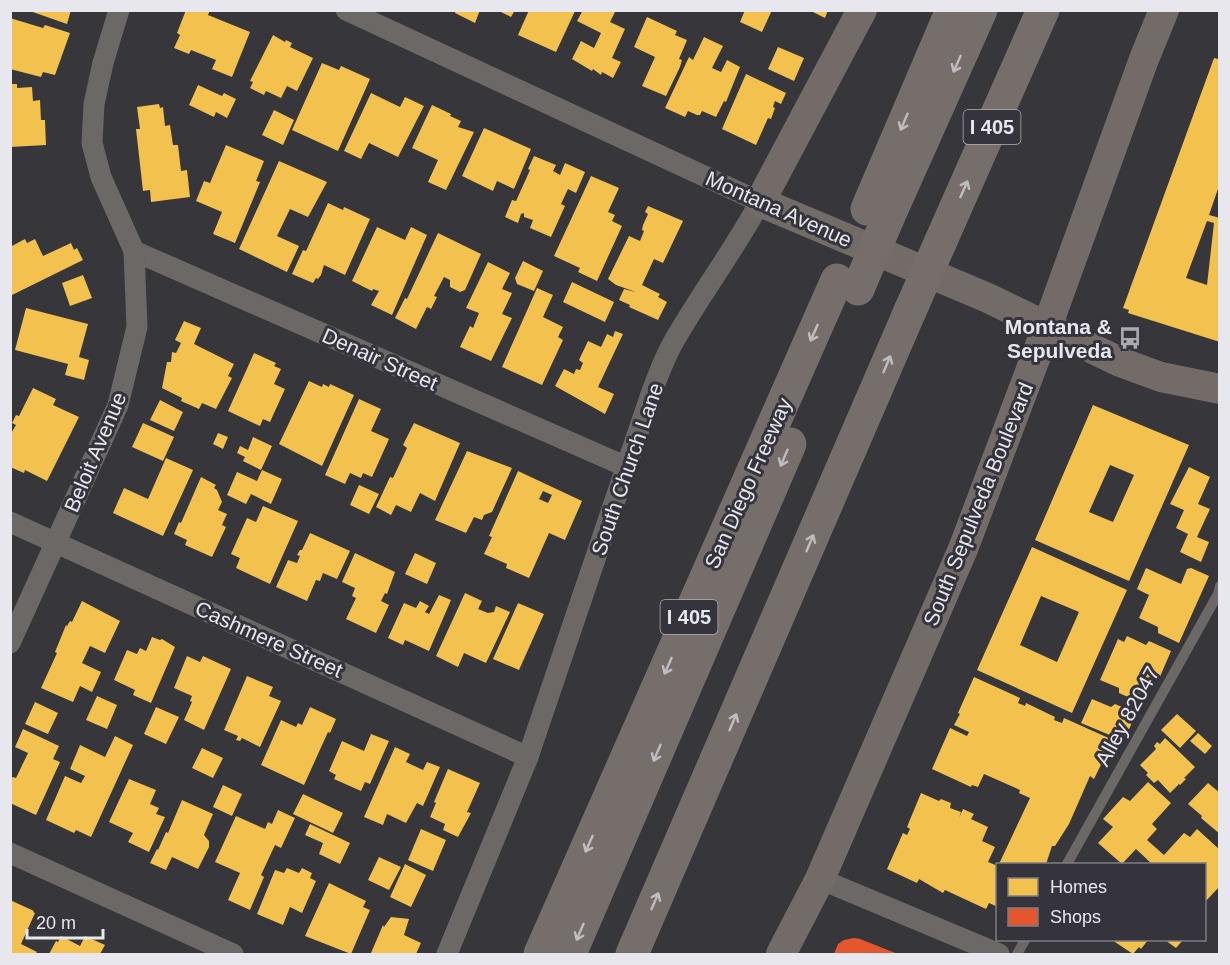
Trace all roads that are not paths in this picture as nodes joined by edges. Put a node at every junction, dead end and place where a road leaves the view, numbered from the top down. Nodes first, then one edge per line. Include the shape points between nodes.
1 (119, 10) edge
2 (346, 10) edge
3 (862, 10) edge
4 (952, 10) edge
5 (981, 10) edge
6 (1043, 10) edge
7 (1164, 10) edge
8 (760, 202) junction
9 (877, 213) junction
10 (134, 251) junction
11 (847, 284) junction
12 (1047, 327) junction
13 (1220, 389) edge
14 (627, 467) junction
15 (10, 522) edge
16 (56, 543) junction
17 (1220, 586) edge
18 (10, 643) edge
19 (528, 757) junction
20 (10, 853) edge
21 (1068, 863) edge
22 (820, 879) junction
23 (989, 953) edge
24 (233, 954) edge
25 (447, 954) edge
26 (540, 954) edge
27 (570, 954) edge
28 (632, 954) edge
29 (781, 954) edge

1 - 10 street, Beloit Avenue via 96,94 92,143 101,177
2 - 8 street, Montana Avenue
3 - 8 main road, South Church Lane
4 -> 9 highway, San Diego Freeway / I 405
5 -> 9 highway
28 -> 6 highway, I 405, bridge
7 - 12 main road, South Sepulveda Boulevard
8 - 12 main road, Montana Avenue
8 - 14 street, South Church Lane via 672,344
9 - 11 highway, San Diego Freeway / I 405
10 - 14 street, Denair Street
10 - 16 street, Beloit Avenue via 137,327 118,405
11 -> 26 highway, San Diego Freeway / I 405
11 -> 27 highway
12 - 13 main road, Montana Avenue via 1161,377
12 - 22 main road, South Sepulveda Boulevard via 963,549
14 - 19 street, South Church Lane
15 - 16 street, Cashmere Street
16 - 18 street, Beloit Avenue
16 - 19 street, Cashmere Street
17 - 21 lane, Alley 82047
19 - 25 street, South Church Lane
20 - 24 street
22 - 23 street
22 - 29 main road, South Sepulveda Boulevard

